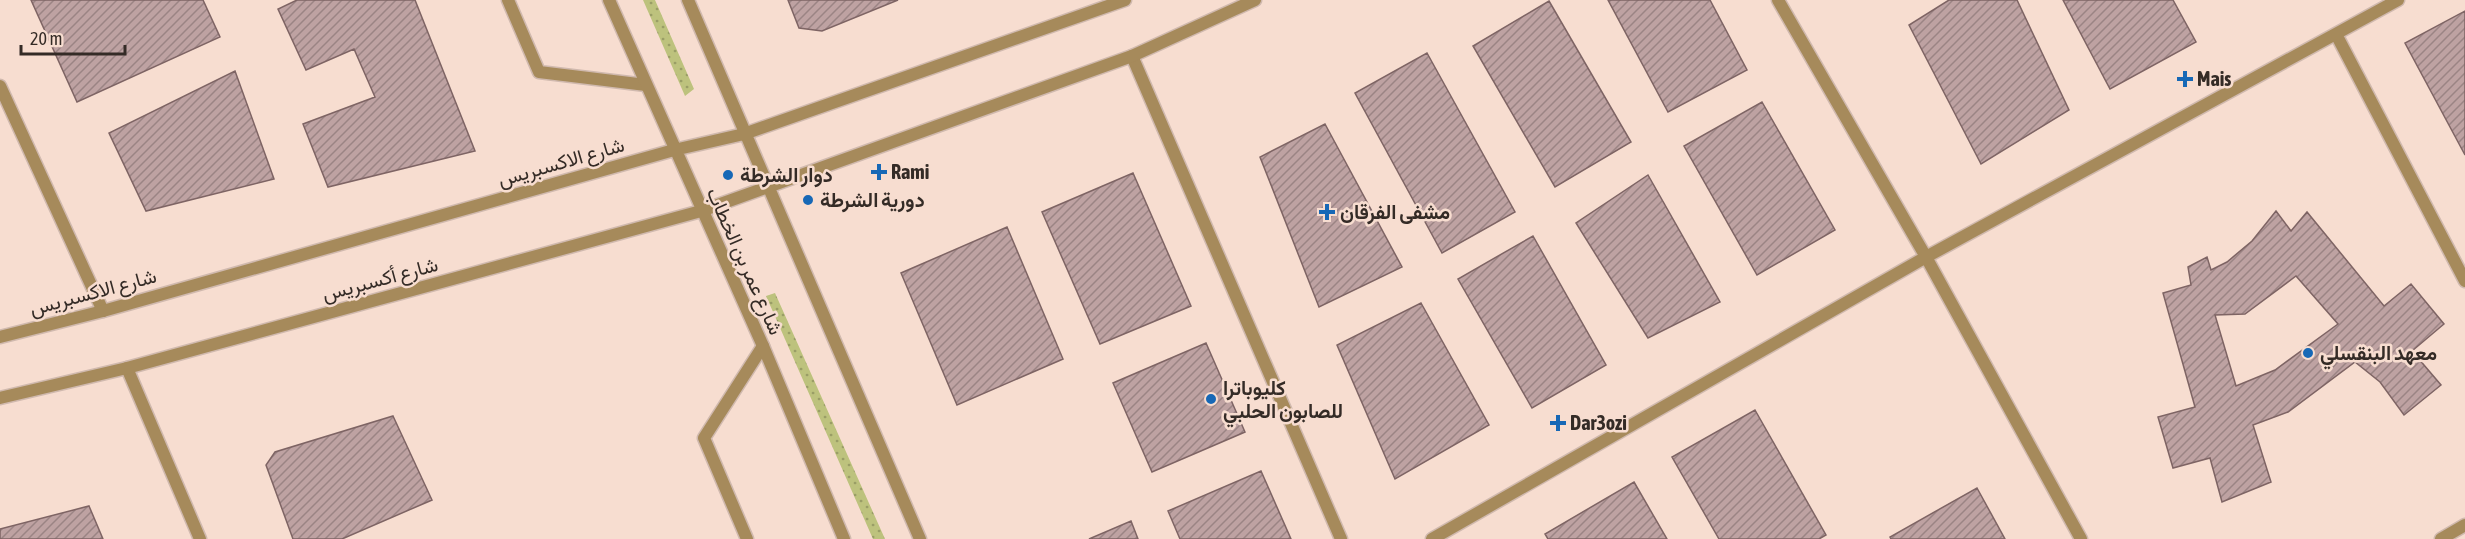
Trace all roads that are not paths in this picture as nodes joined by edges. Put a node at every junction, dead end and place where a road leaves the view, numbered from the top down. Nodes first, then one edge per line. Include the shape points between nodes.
1 (508, 0) edge
2 (609, 0) edge
3 (688, 0) edge
4 (1125, 0) edge
5 (1255, 0) edge
6 (1778, 0) edge
7 (2398, 0) edge
8 (1105, 4) edge
9 (2337, 36) junction
10 (1132, 56) junction
11 (646, 85) junction
12 (0, 86) edge
13 (744, 134) junction
14 (674, 150) junction
15 (768, 188) junction
16 (701, 211) junction
17 (1926, 257) junction
18 (2465, 281) edge
19 (102, 311) junction
20 (0, 337) edge
21 (763, 346) junction
22 (127, 368) junction
23 (0, 398) edge
24 (2465, 525) edge
25 (200, 539) edge
26 (747, 539) edge
27 (844, 539) edge
28 (920, 539) edge
29 (1341, 539) edge
30 (1432, 539) edge
31 (2081, 539) edge
32 (2441, 539) edge

1 - 11 street via 539,72
2 - 11 street, شارع عمر بن الخطاب
3 - 13 street
4 - 8 street, شارع الاكسبريس
5 - 10 street, شارع أكسبريس
6 - 17 street
7 - 9 street
8 - 13 street, شارع الاكسبريس
9 - 17 street
9 - 18 street
10 - 15 street, شارع أكسبريس
10 - 29 street
11 - 14 street, شارع عمر بن الخطاب
12 - 19 street
13 - 14 street, شارع الاكسبريس
13 - 15 street
14 - 16 street, شارع عمر بن الخطاب
14 - 19 street, شارع الاكسبريس
15 - 16 street, شارع أكسبريس
15 - 28 street
16 - 21 street, شارع عمر بن الخطاب
16 - 22 street, شارع أكسبريس
17 - 30 street
17 - 31 street
19 - 20 street, شارع الاكسبريس
21 - 26 street via 704,438
21 - 27 street, شارع عمر بن الخطاب
22 - 23 street, شارع أكسبريس
22 - 25 street
24 - 32 street

